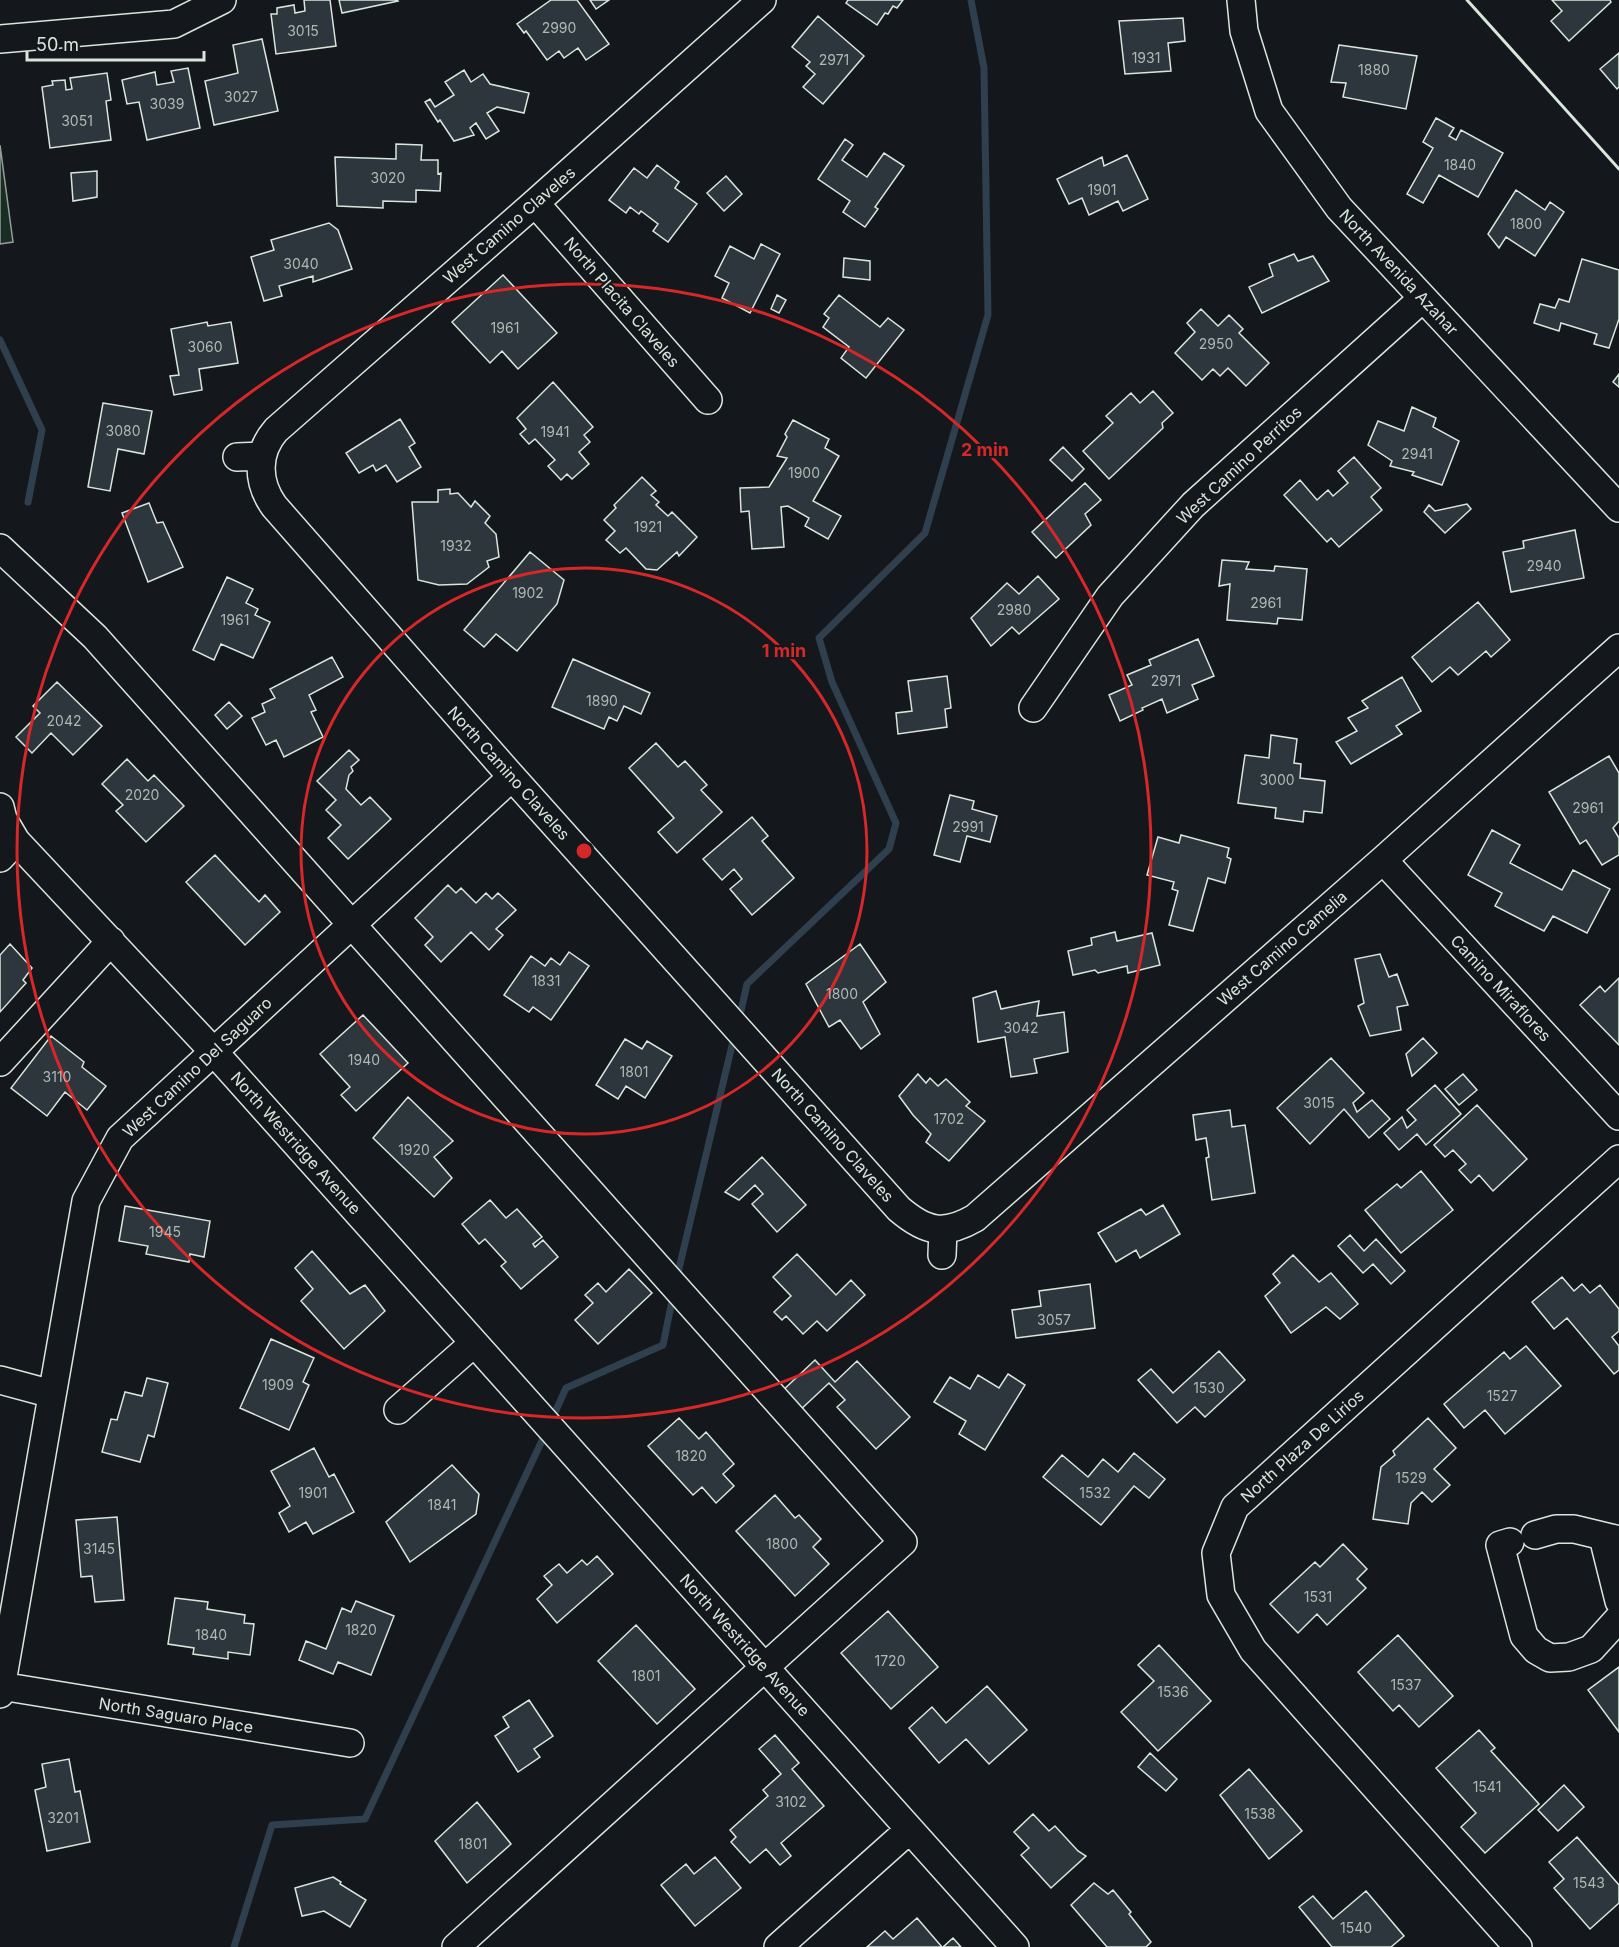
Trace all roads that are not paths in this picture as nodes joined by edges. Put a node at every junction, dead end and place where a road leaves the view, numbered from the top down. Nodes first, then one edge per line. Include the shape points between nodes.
1 (222, 0) edge
2 (762, 0) edge
3 (1241, 0) edge
4 (0, 39) edge
5 (535, 203) junction
6 (1423, 298) junction
7 (708, 400) dead end
8 (254, 456) joint
9 (1619, 508) edge
10 (0, 548) edge
11 (1619, 648) edge
12 (1033, 708) dead end
13 (512, 777) junction
14 (0, 807) edge
15 (8, 849) edge
16 (1383, 860) junction
17 (352, 925) junction
18 (111, 941) junction
19 (214, 1052) junction
20 (0, 1062) edge
21 (1619, 1116) edge
22 (1619, 1159) edge
23 (940, 1238) joint
24 (474, 1343) junction
25 (0, 1380) edge
26 (52, 1394) junction
27 (398, 1410) dead end
28 (1611, 1539) edge
29 (9, 1590) edge
30 (1619, 1601) edge
31 (1619, 1618) edge
32 (764, 1667) junction
33 (1, 1690) edge
34 (350, 1743) dead end
35 (909, 1830) junction
36 (456, 1947) edge
37 (778, 1947) edge
38 (1015, 1947) edge
39 (1518, 1947) edge

1 - 4 street via 174,24
2 - 5 street, West Camino Claveles
3 - 6 street, North Avenida Azahar via 1244,30 1269,111 1338,208
5 - 7 street, North Placita Claveles
5 - 8 street, West Camino Claveles via 276,430
6 - 9 street, North Avenida Azahar
6 - 12 street, West Camino Perritos via 1193,505 1110,596
8 - 13 street, North Camino Claveles via 274,506
10 - 17 street via 95,637
11 - 16 street, West Camino Camelia
13 - 17 street, West Camino Del Saguaro
13 - 23 street, North Camino Claveles via 899,1209
14 - 15 street, North Westridge Avenue
15 - 18 street, North Westridge Avenue
16 - 21 street, Camino Miraflores
16 - 23 street, West Camino Camelia via 975,1218
17 - 19 street, West Camino Del Saguaro
17 - 32 street via 903,1542
18 - 19 street, North Westridge Avenue
18 - 20 street
19 - 24 street, North Westridge Avenue
19 - 26 street, West Camino Del Saguaro via 120,1138 86,1202
22 - 39 street, North Plaza De Lirios via 1235,1507 1216,1553 1221,1594 1253,1650
24 - 27 street
24 - 32 street, North Westridge Avenue
25 - 26 street
26 - 29 street, West Camino Del Saguaro
28 - 30 street
28 - 31 street via 1574,1529 1557,1529 1500,1545 1524,1636 1536,1650 1550,1658 1569,1657 1591,1649
29 - 33 street, West Camino Del Saguaro
32 - 35 street, North Westridge Avenue
32 - 36 street
33 - 34 street, North Saguaro Place
35 - 37 street
35 - 38 street, North Westridge Avenue

